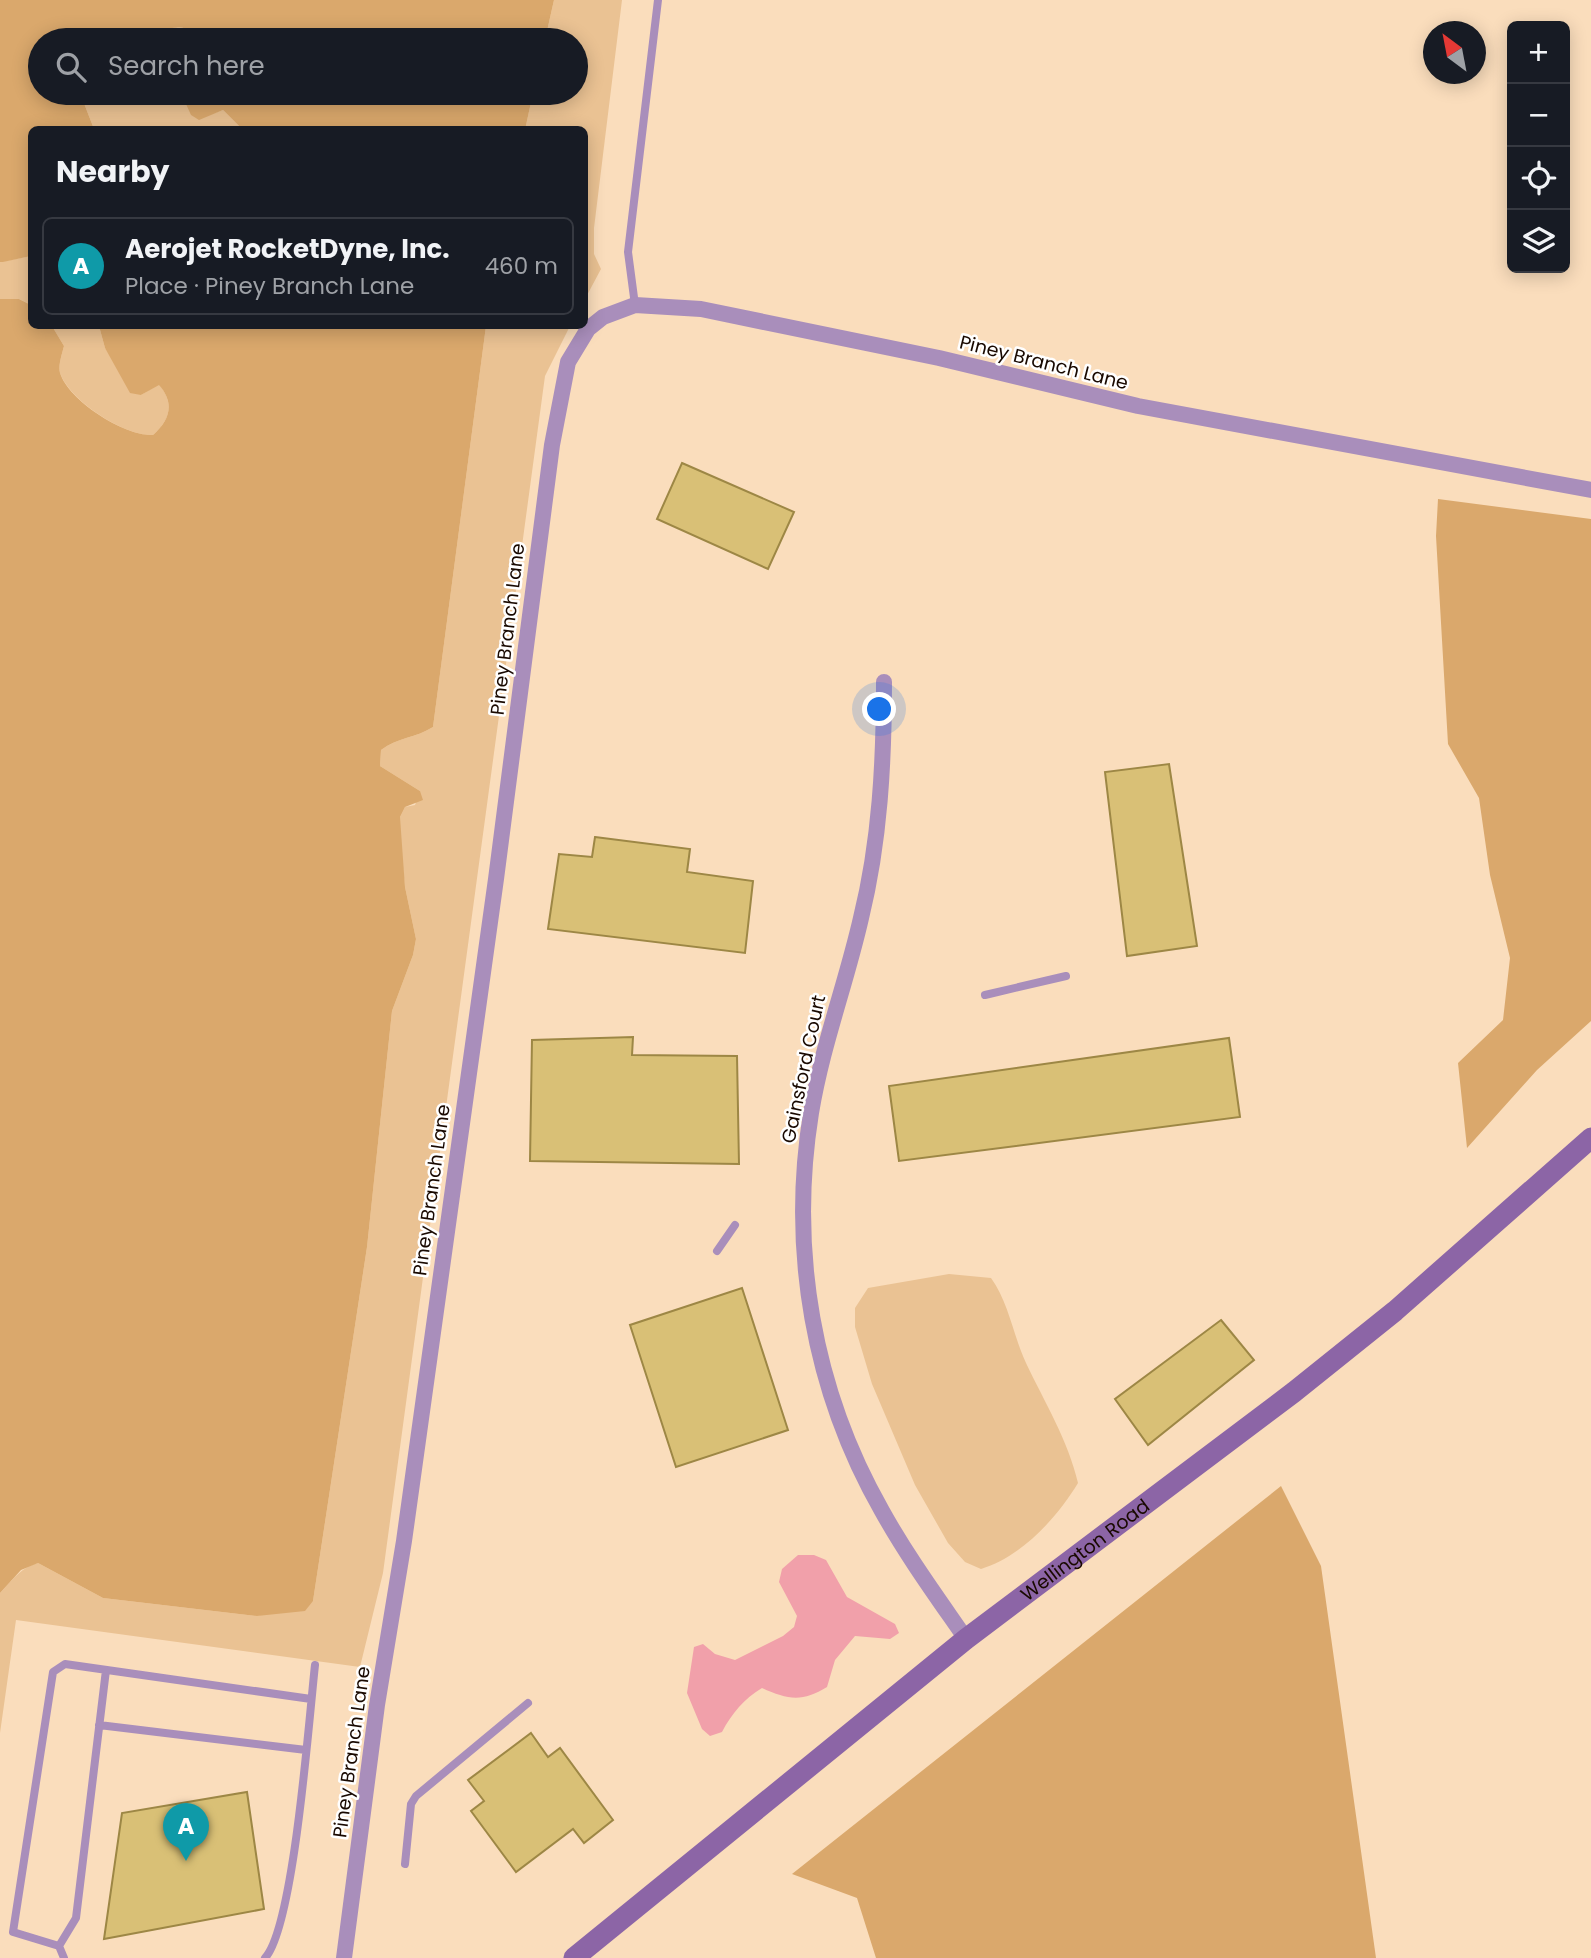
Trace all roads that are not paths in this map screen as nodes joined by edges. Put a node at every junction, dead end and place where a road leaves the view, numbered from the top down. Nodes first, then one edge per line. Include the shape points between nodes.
1 (658, 0) edge
2 (635, 305) junction
3 (1591, 489) edge
4 (884, 682) dead end
5 (1066, 976) dead end
6 (985, 995) dead end
7 (1591, 1138) edge
8 (735, 1225) dead end
9 (717, 1251) dead end
10 (966, 1639) junction
11 (315, 1665) dead end
12 (106, 1670) junction
13 (311, 1699) junction
14 (528, 1703) dead end
15 (99, 1725) junction
16 (306, 1750) junction
17 (405, 1864) dead end
18 (59, 1946) junction
19 (64, 1958) edge
20 (265, 1958) edge
21 (344, 1958) edge
22 (574, 1958) edge

1 - 2 lane via 628,252
2 - 3 street, Piney Branch Lane via 747,317 1138,406
2 - 21 street, Piney Branch Lane via 603,317 578,341 568,362 552,445
4 - 10 street, Gainsford Court via 881,795 872,866 811,1112 803,1205 805,1274 825,1374 856,1459 909,1557
5 - 6 lane
7 - 10 main road, Wellington Road via 1395,1311 1294,1392
8 - 9 lane
10 - 22 main road, Wellington Road
11 - 13 lane
12 - 13 lane
12 - 15 lane
12 - 18 lane via 65,1664 53,1672 13,1932
13 - 16 lane
14 - 17 lane via 416,1796 411,1804
15 - 16 lane
15 - 18 lane via 76,1918
16 - 20 lane via 278,1937
18 - 19 lane

